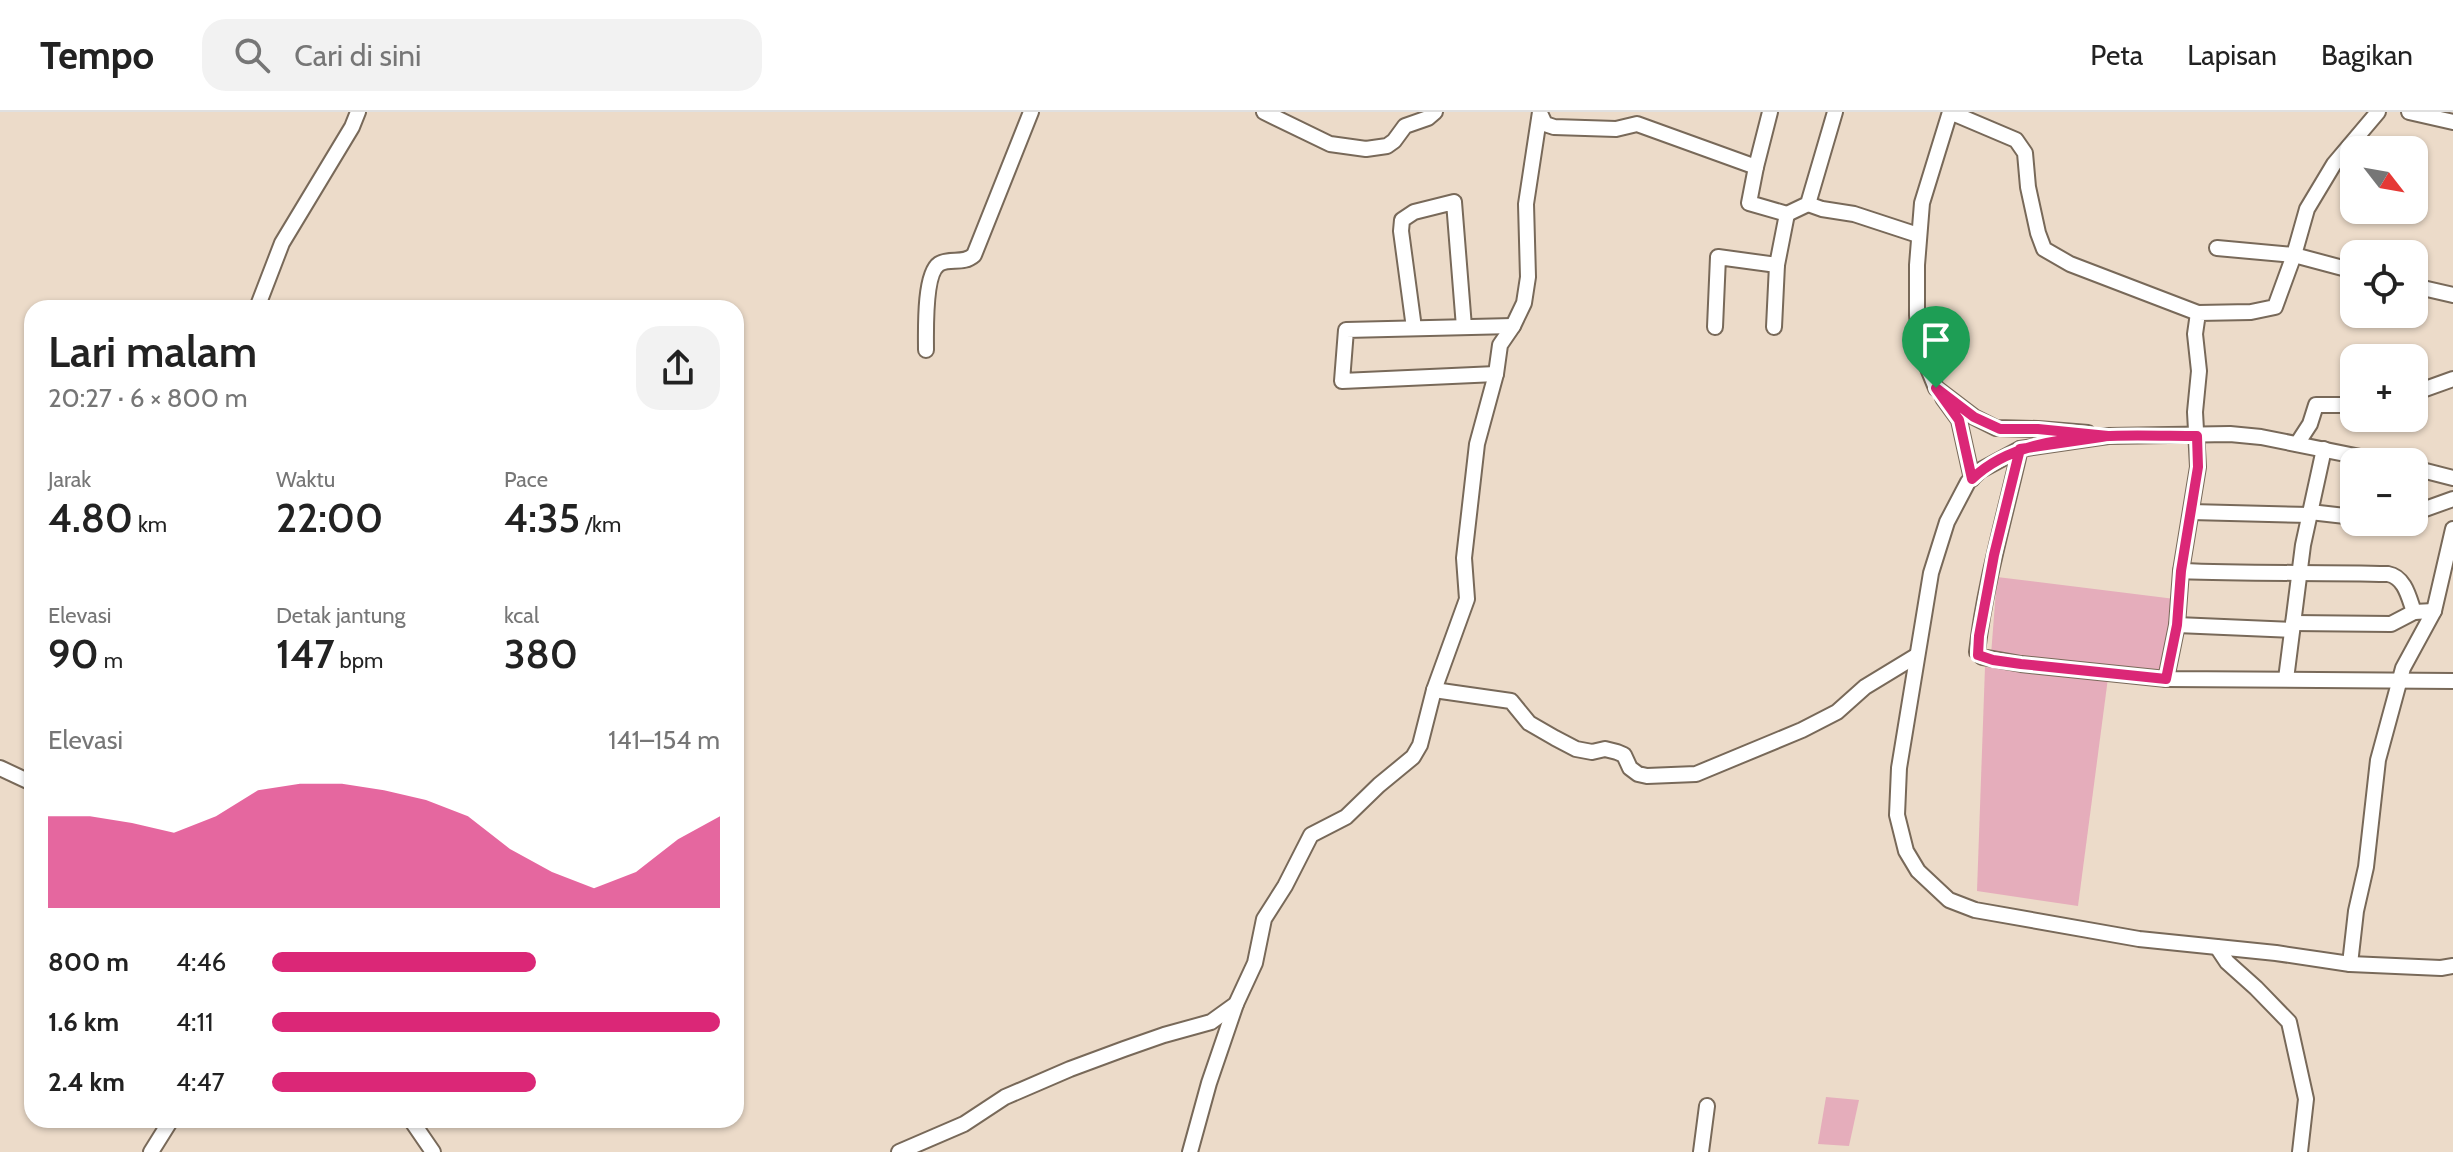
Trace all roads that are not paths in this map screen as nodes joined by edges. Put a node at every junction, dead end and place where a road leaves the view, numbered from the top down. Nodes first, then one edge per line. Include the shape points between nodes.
1 (358, 112) edge
2 (1031, 112) edge
3 (1264, 112) edge
4 (1435, 112) edge
5 (1540, 112) edge
6 (1770, 112) edge
7 (1835, 112) edge
8 (2378, 112) edge
9 (2409, 112) edge
10 (1638, 118) edge
11 (2453, 122) edge
12 (1756, 167) junction
13 (1808, 204) junction
14 (1787, 214) junction
15 (1918, 235) junction
16 (2217, 248) dead end
17 (2294, 255) junction
18 (1777, 265) junction
19 (2340, 267) edge
20 (2428, 289) edge
21 (2453, 295) edge
22 (260, 300) edge
23 (2198, 313) junction
24 (1513, 326) junction
25 (1464, 327) junction
26 (1715, 327) dead end
27 (1774, 327) dead end
28 (1414, 328) junction
29 (926, 350) dead end
30 (1496, 374) junction
31 (2453, 379) edge
32 (1936, 388) junction
33 (2428, 388) edge
34 (2340, 405) edge
35 (2108, 436) junction
36 (2197, 436) junction
37 (2297, 444) junction
38 (2020, 449) junction
39 (2324, 449) junction
40 (2340, 452) edge
41 (2428, 472) edge
42 (2453, 478) edge
43 (1972, 479) junction
44 (2453, 499) edge
45 (2428, 508) edge
46 (2191, 512) junction
47 (2310, 514) junction
48 (2340, 516) edge
49 (2453, 529) edge
50 (2181, 571) junction
51 (2300, 571) junction
52 (2434, 611) junction
53 (2414, 612) junction
54 (2177, 625) junction
55 (2292, 626) junction
56 (1916, 656) junction
57 (2166, 679) junction
58 (2286, 679) junction
59 (2399, 681) junction
60 (2453, 681) edge
61 (1434, 690) junction
62 (0, 768) edge
63 (24, 779) edge
64 (2217, 947) junction
65 (2350, 964) junction
66 (2453, 966) edge
67 (1236, 1004) junction
68 (1707, 1106) dead end
69 (166, 1128) edge
70 (416, 1128) edge
71 (151, 1152) edge
72 (433, 1152) edge
73 (899, 1152) edge
74 (1190, 1152) edge
75 (1701, 1152) edge
76 (2300, 1152) edge

1 - 22 street via 282,243
2 - 29 street via 974,255 934,270
3 - 4 street via 1330,144 1366,149 1387,146 1405,126
5 - 10 street via 1545,124 1554,127 1616,129
5 - 24 street via 1526,204 1528,277
6 - 12 street
7 - 13 street
8 - 17 street via 2334,164 2307,209
9 - 11 street
10 - 12 street
12 - 14 street via 1749,203
13 - 14 street
13 - 15 street
14 - 18 street
15 - 23 street via 1922,203 1950,112 2016,140 2025,153 2044,249
15 - 32 street via 1920,349
16 - 17 street
17 - 19 street
17 - 23 street via 2273,308
18 - 26 street via 1718,257
18 - 27 street
20 - 21 street
23 - 36 street
24 - 25 street
24 - 30 street via 1500,345
25 - 28 street
25 - 28 street via 1454,202 1402,220
28 - 30 street via 1346,330 1342,381
30 - 61 street via 1477,444 1464,558 1467,599
31 - 33 street
32 - 35 street via 2000,429
32 - 43 street via 1959,420
34 - 37 street via 2316,405
35 - 36 street
35 - 38 street
36 - 37 street via 2230,434
36 - 46 street
37 - 39 street
38 - 43 street
38 - 57 street via 1994,555 1978,655
39 - 40 street
39 - 47 street
41 - 42 street
43 - 56 street via 1942,535
44 - 45 street
46 - 47 street
46 - 50 street
47 - 48 street
47 - 51 street
49 - 52 street
50 - 51 street
50 - 54 street
51 - 53 street via 2395,575
51 - 55 street
52 - 53 street
52 - 59 street
53 - 55 street via 2391,624
54 - 55 street
54 - 57 street
55 - 58 street
56 - 61 street via 1865,687 1837,712 1696,774 1638,774 1624,755 1576,749 1529,723 1511,701
56 - 64 street via 1897,815 1906,851 1928,881 1949,900 1975,910
57 - 58 street
58 - 59 street
59 - 60 street
59 - 65 street via 2374,776
61 - 67 street via 1413,757 1346,817 1311,835 1264,919 1255,963
62 - 63 street
64 - 65 street
64 - 76 street via 2289,1022 2306,1099
65 - 66 street
67 - 73 street via 1211,1022 1124,1049 1005,1097 964,1124
67 - 74 street
68 - 75 street
69 - 71 street
70 - 72 street

